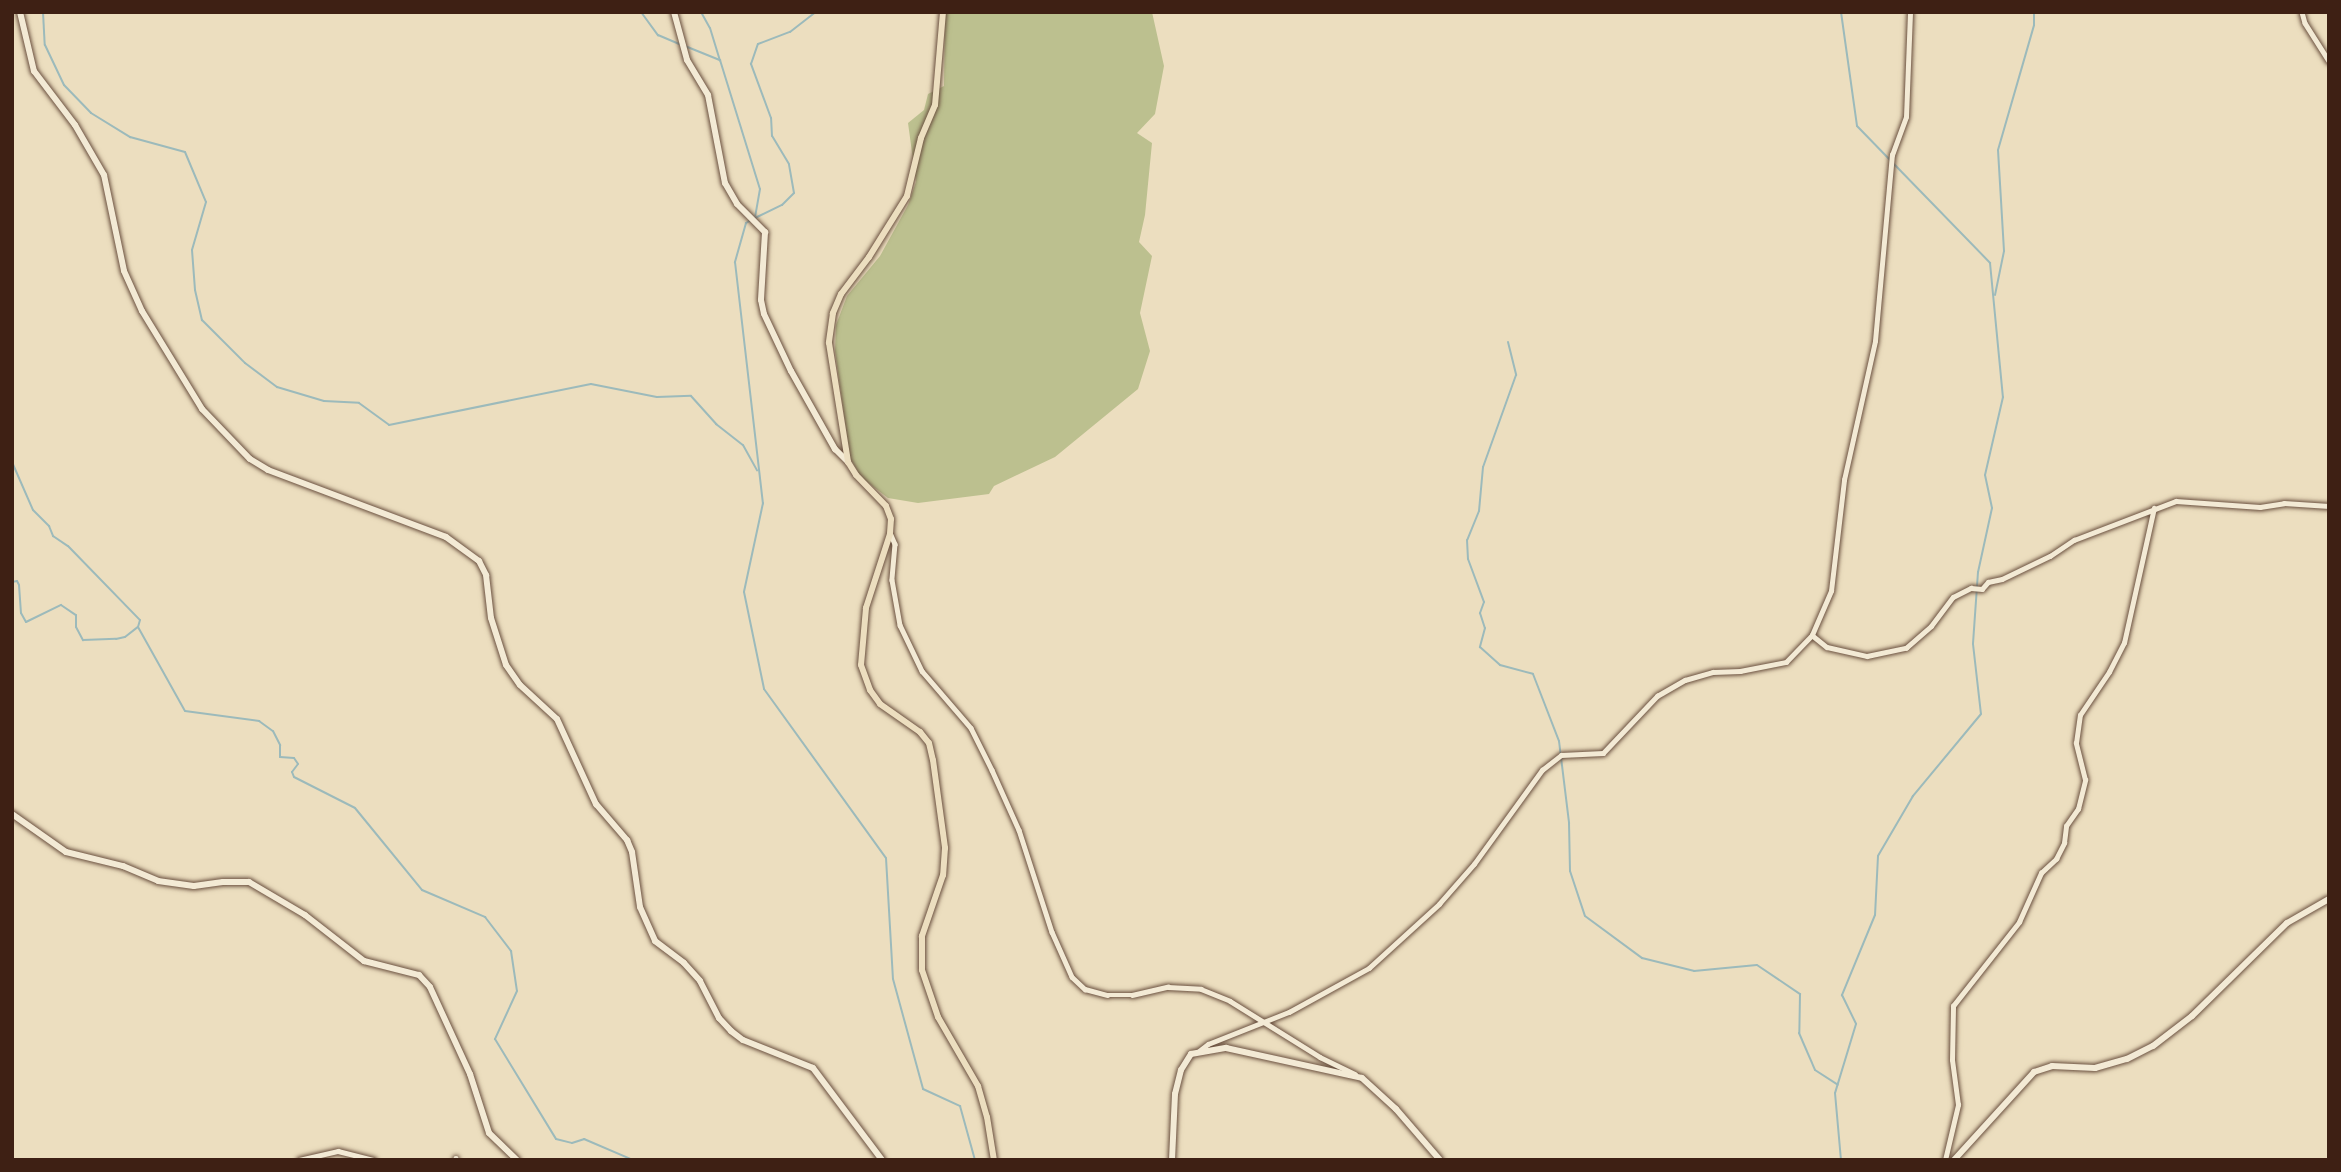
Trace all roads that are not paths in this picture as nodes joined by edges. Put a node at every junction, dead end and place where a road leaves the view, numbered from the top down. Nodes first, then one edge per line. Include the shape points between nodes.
1 (20, 12) edge
2 (674, 12) edge
3 (943, 12) edge
4 (1910, 12) edge
5 (2302, 12) edge
6 (2329, 61) edge
7 (848, 462) junction
8 (2329, 506) edge
9 (2154, 508) junction
10 (890, 534) junction
11 (1812, 635) junction
12 (12, 814) edge
13 (2329, 900) edge
14 (1262, 1022) junction
15 (1199, 1051) junction
16 (1357, 1075) junction
17 (299, 1160) edge
18 (374, 1160) edge
19 (517, 1160) edge
20 (882, 1160) edge
21 (994, 1160) edge
22 (1172, 1160) edge
23 (1440, 1160) edge
24 (1945, 1160) edge
25 (1954, 1160) edge

1 - 20 street via 34,71 75,125 104,176 124,271 142,311 202,409 250,459 268,470 446,537 479,561 506,665 520,685 558,719 596,804 627,839 640,907 655,941 700,981 731,1031 813,1068
2 - 7 street via 687,60 708,95 725,183 766,237 764,314 828,437
3 - 7 main road via 935,105 921,138 907,196 833,313 829,343
4 - 11 street via 1906,117 1892,155 1875,341 1844,480 1831,591
5 - 6 street
7 - 10 main road via 886,506
8 - 9 street via 2176,501
9 - 11 street via 2074,540 1982,589 1971,588 1953,597 1906,648 1867,656 1827,647
9 - 24 street via 2124,643 2080,715 2076,743 2085,780 2078,809 2066,826 2056,859 2041,873 2019,922 1953,1006 1952,1060 1958,1105
10 - 14 street via 895,544 892,580 900,625 922,671 971,728 992,770 1019,830 1052,932 1072,977 1085,989 1107,995 1168,987 1201,989
10 - 21 main road via 866,608 861,665 875,697 929,743 944,862 937,899 922,936 922,970 938,1017 978,1086
11 - 14 street via 1786,662 1685,680 1657,696 1603,753 1560,755 1542,770 1474,864 1406,937 1369,968
12 - 19 street via 65,852 151,878 194,886 249,882 305,915 364,961 419,975 430,988 470,1074 489,1133
13 - 25 street via 2287,923 2192,1016 2153,1046 2095,1068 2052,1066 2034,1072
14 - 15 street
14 - 16 street
15 - 16 street via 1245,1050
15 - 22 street via 1188,1056 1177,1080
16 - 23 street via 1373,1086
17 - 18 street via 338,1151

